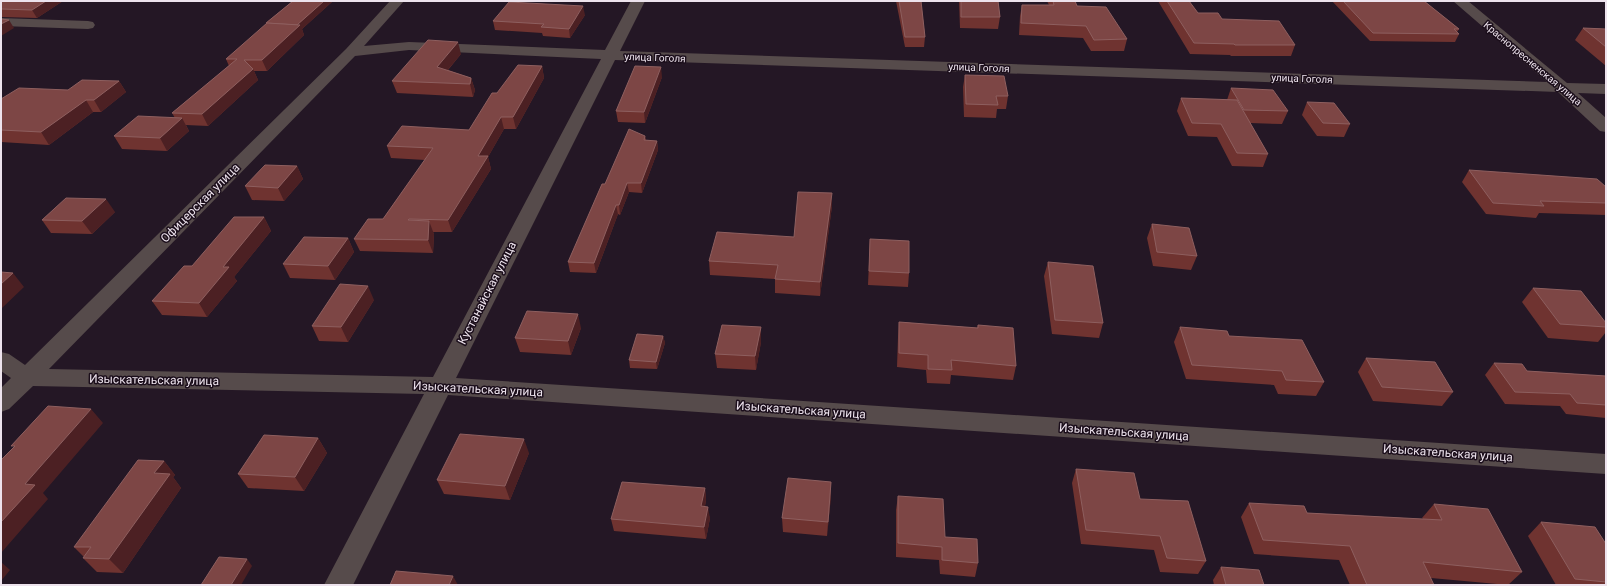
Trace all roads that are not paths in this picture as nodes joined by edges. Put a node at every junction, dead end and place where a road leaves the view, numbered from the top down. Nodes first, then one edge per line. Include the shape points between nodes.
1 (397, 1) edge
2 (638, 1) edge
3 (1460, 1) edge
4 (1, 22) edge
5 (88, 26) dead end
6 (352, 52) junction
7 (609, 55) junction
8 (1562, 87) junction
9 (1606, 89) edge
10 (1606, 127) edge
11 (1, 360) edge
12 (26, 377) junction
13 (439, 386) junction
14 (1, 403) edge
15 (1606, 464) edge
16 (338, 585) edge

1 - 6 street, Офицерская улица
2 - 7 street, Кустанайская улица
3 - 8 street, Краснопресненская улица
4 - 5 street
6 - 7 street, улица Гоголя via 410,46
6 - 12 street, Офицерская улица
7 - 8 street, улица Гоголя
7 - 13 street, Кустанайская улица
8 - 9 street, улица Гоголя
8 - 10 street, Краснопресненская улица
11 - 12 street
12 - 13 street, Изыскательская улица
12 - 14 street, Офицерская улица
13 - 15 street, Изыскательская улица
13 - 16 street, Кустанайская улица

